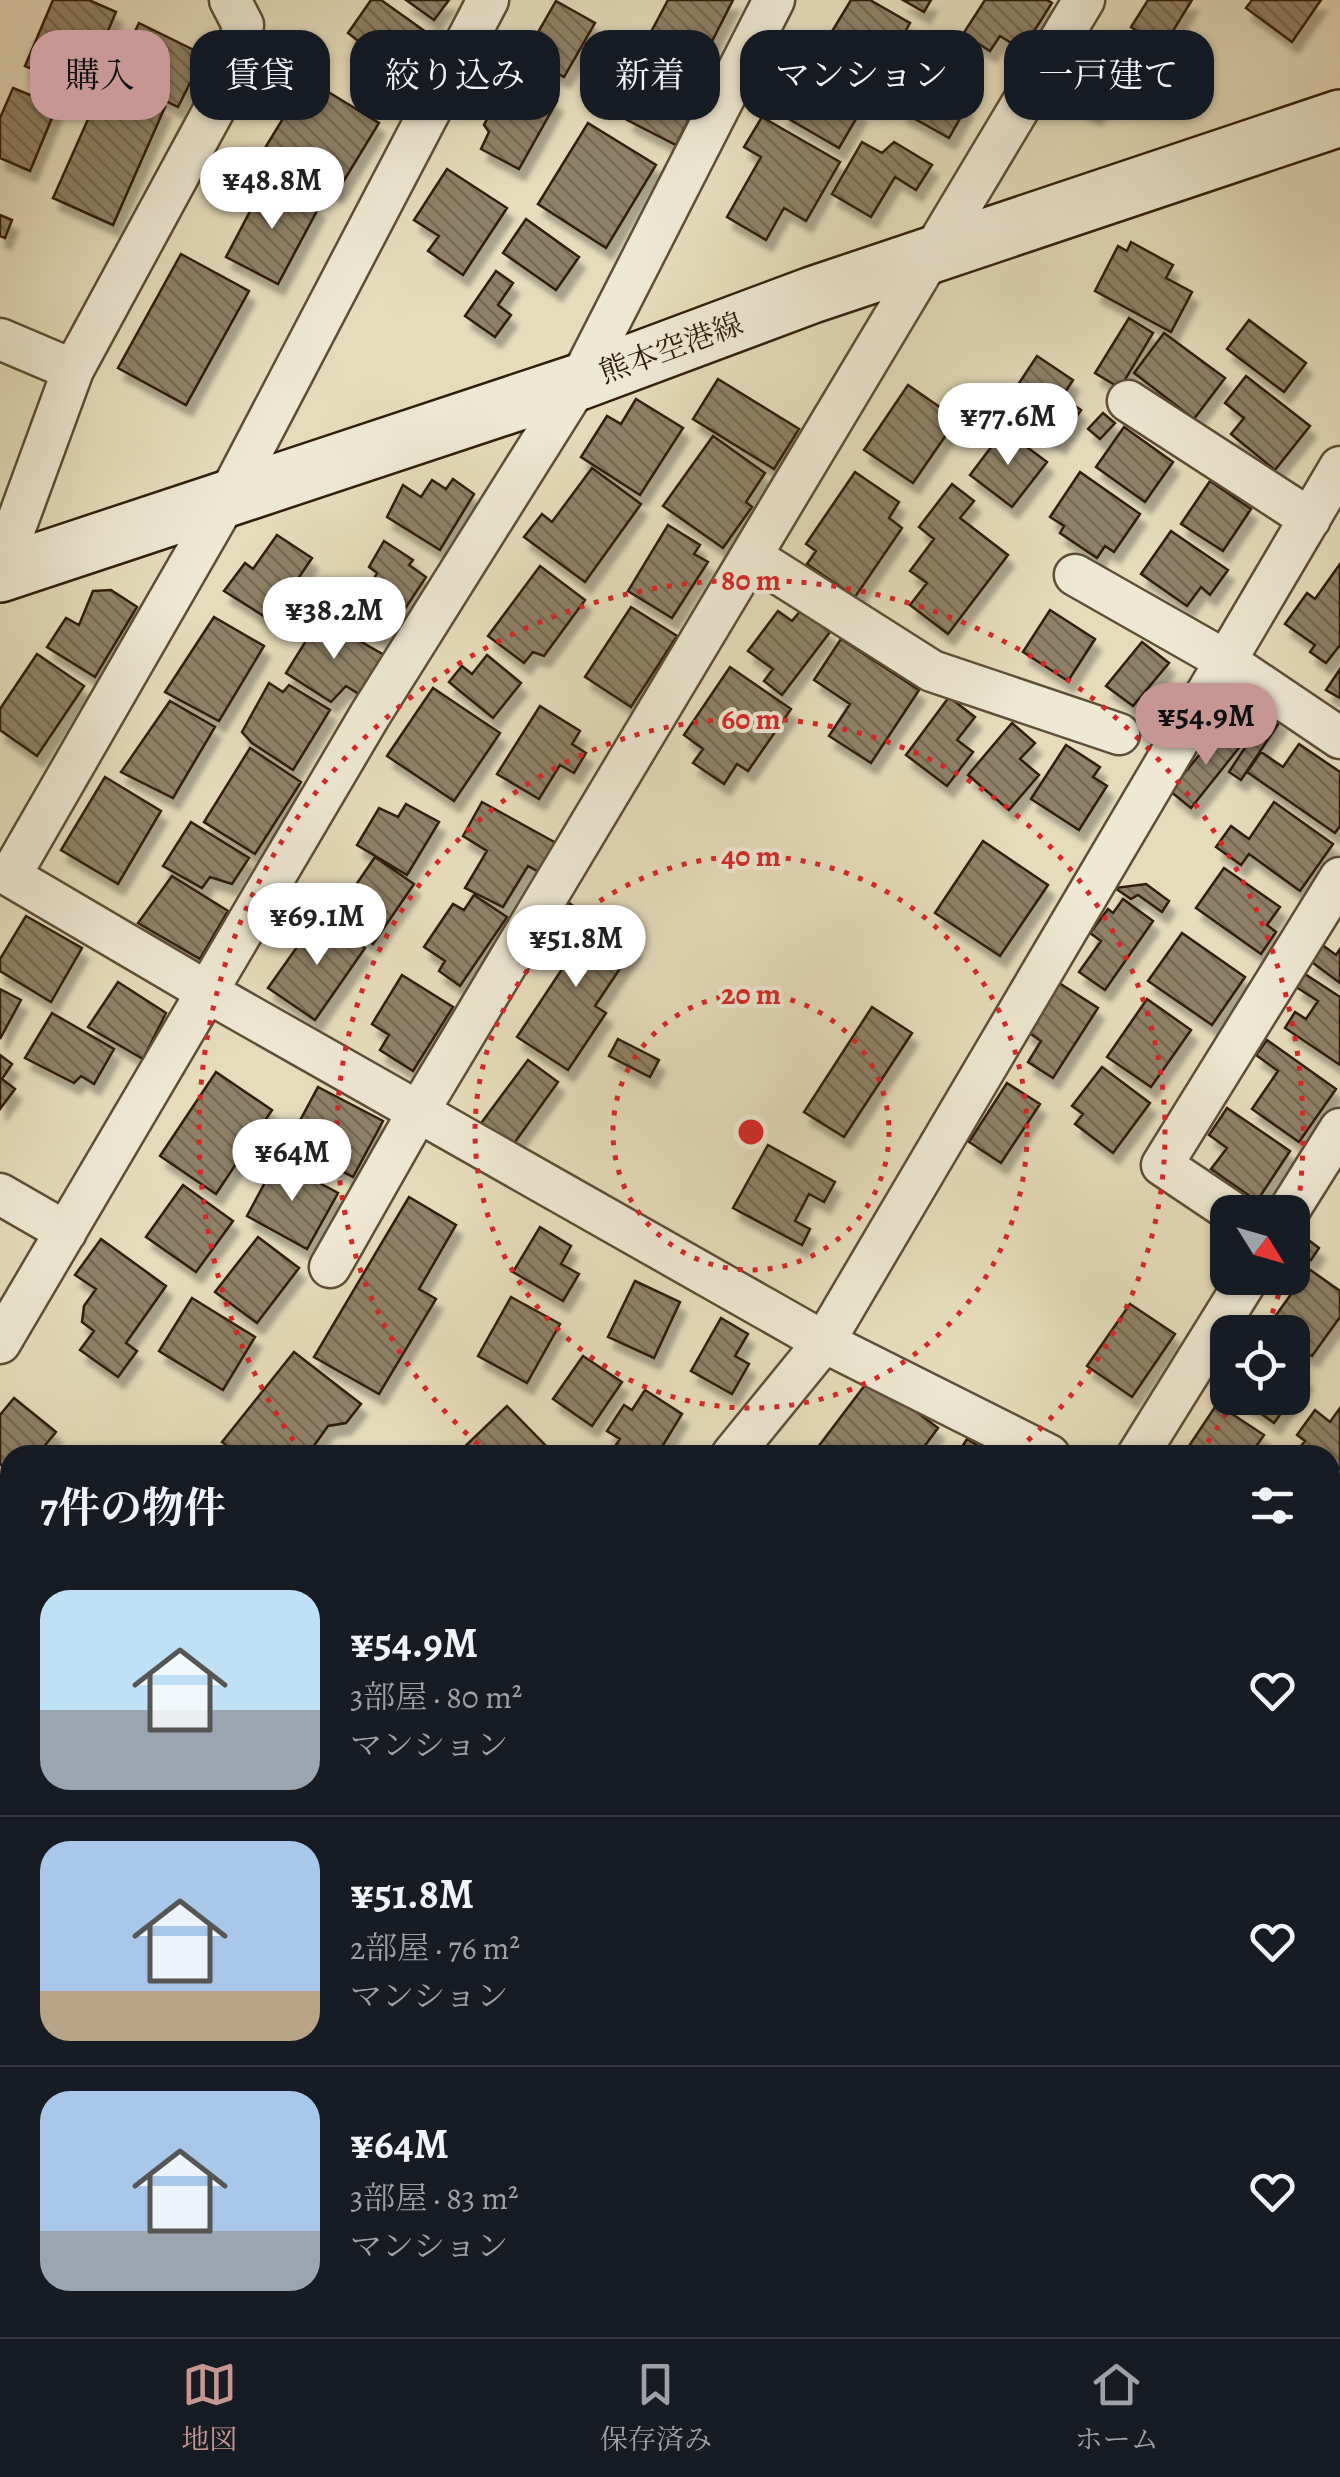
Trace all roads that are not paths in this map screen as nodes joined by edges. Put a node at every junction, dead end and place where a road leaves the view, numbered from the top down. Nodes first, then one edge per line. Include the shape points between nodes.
1 (230, 0) edge
2 (488, 0) edge
3 (774, 0) edge
4 (1084, 0) edge
5 (1340, 118) edge
6 (930, 256) junction
7 (0, 339) edge
8 (73, 370) junction
9 (579, 382) junction
10 (1128, 402) dead end
11 (1340, 467) edge
12 (226, 501) junction
13 (1310, 519) junction
14 (751, 556) junction
15 (0, 571) edge
16 (1075, 574) dead end
17 (1226, 660) junction
18 (1119, 734) dead end
19 (1340, 738) edge
20 (1340, 878) edge
21 (209, 993) junction
22 (418, 1112) junction
23 (1340, 1128) edge
24 (0, 1194) edge
25 (1299, 1195) edge
26 (1210, 1197) edge
27 (66, 1232) junction
28 (330, 1266) dead end
29 (1237, 1295) edge
30 (824, 1342) junction
31 (0, 1343) edge
32 (740, 1445) edge
33 (1028, 1445) edge
34 (1144, 1445) edge

1 - 8 street via 242,25 234,73
2 - 12 street
3 - 9 street
4 - 6 street
5 - 6 main road, 熊本空港線
6 - 9 main road, 熊本空港線
6 - 14 street
7 - 8 street
8 - 15 street
9 - 12 main road, 熊本空港線
9 - 21 street via 370,715
10 - 13 street
11 - 13 street
12 - 15 main road, 熊本空港線
12 - 21 street via 10,876
13 - 17 street
14 - 18 street via 932,671
14 - 22 street
16 - 17 street
17 - 19 street
17 - 30 street
20 - 26 street via 1162,1165
21 - 22 street
21 - 27 street
22 - 28 street
22 - 30 street
23 - 25 street
24 - 27 street
27 - 31 street
29 - 34 street
30 - 32 street
30 - 33 street

